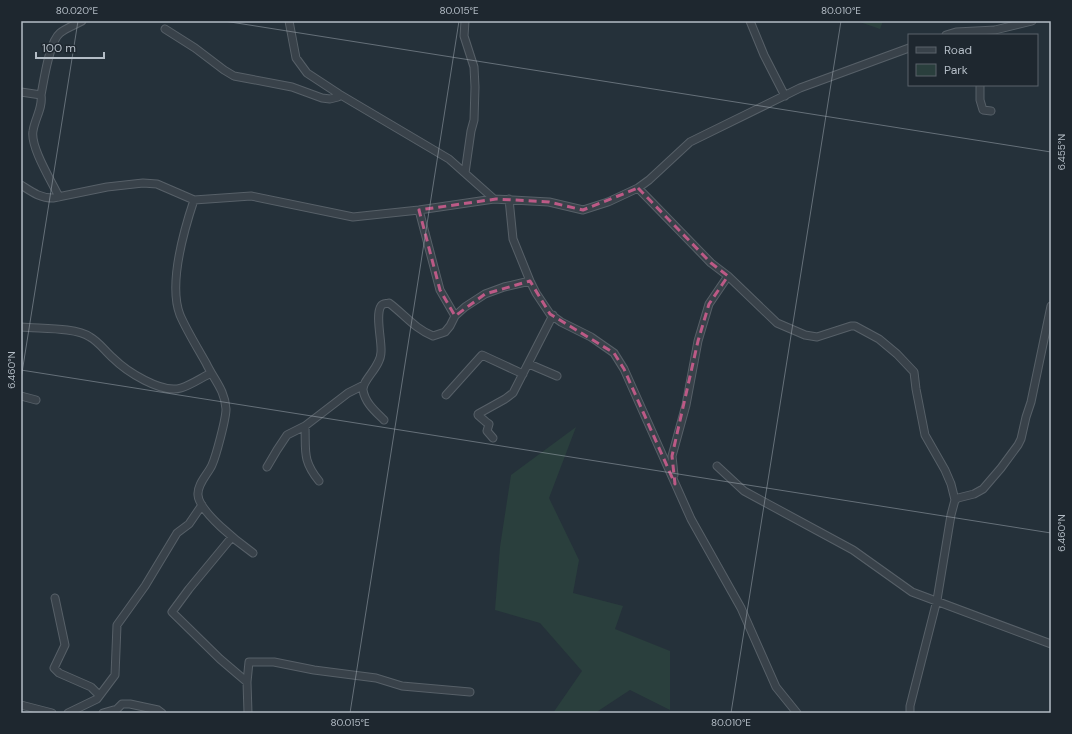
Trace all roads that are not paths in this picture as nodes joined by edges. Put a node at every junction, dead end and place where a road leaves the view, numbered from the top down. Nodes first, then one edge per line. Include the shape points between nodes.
1 (82, 21) edge
2 (289, 21) edge
3 (466, 21) edge
4 (750, 21) edge
5 (1032, 21) edge
6 (165, 29) dead end
7 (989, 32) edge
8 (949, 34) edge
9 (908, 48) edge
10 (980, 86) edge
11 (21, 92) edge
12 (339, 94) junction
13 (41, 95) junction
14 (785, 96) junction
15 (991, 110) dead end
16 (465, 173) junction
17 (21, 185) edge
18 (638, 188) junction
19 (59, 197) junction
20 (494, 199) junction
21 (509, 199) junction
22 (194, 200) junction
23 (420, 210) junction
24 (728, 276) junction
25 (530, 281) junction
26 (1051, 306) edge
27 (553, 315) junction
28 (455, 316) junction
29 (21, 327) edge
30 (529, 364) junction
31 (211, 373) junction
32 (523, 374) junction
33 (557, 376) dead end
34 (364, 385) junction
35 (446, 395) dead end
36 (21, 396) edge
37 (36, 400) dead end
38 (384, 420) dead end
39 (305, 426) junction
40 (493, 438) dead end
41 (717, 466) dead end
42 (267, 467) dead end
43 (319, 481) dead end
44 (675, 484) junction
45 (955, 500) junction
46 (202, 505) junction
47 (232, 537) junction
48 (253, 554) dead end
49 (55, 598) dead end
50 (937, 600) junction
51 (1051, 644) edge
52 (247, 682) junction
53 (470, 692) dead end
54 (99, 695) junction
55 (21, 705) edge
56 (52, 713) edge
57 (68, 713) edge
58 (103, 713) edge
59 (162, 713) edge
60 (248, 713) edge
61 (797, 713) edge
62 (910, 713) edge

1 - 13 street via 55,38
2 - 12 street via 296,58 307,73
3 - 16 street via 464,36 474,67 475,87 474,120
4 - 14 street
5 - 7 street
6 - 12 street via 234,76 292,87 322,98 338,97
7 - 8 street
9 - 14 street via 800,88
10 - 15 street via 982,110
11 - 13 street
12 - 16 street via 449,159
13 - 19 street via 42,101 32,132 36,151
14 - 18 street via 690,142
16 - 20 street
17 - 19 street via 35,195
18 - 21 street via 583,210 549,202
18 - 24 street via 695,248
19 - 22 street via 107,186 143,183 157,184
20 - 21 street
20 - 23 street
21 - 25 street via 513,239
22 - 23 street via 251,196 353,216
22 - 31 street via 185,227 176,292 180,314
23 - 28 street via 440,290
24 - 44 street via 709,304 698,341 686,405 672,456
24 - 45 street via 777,323 805,335 817,337 855,326 879,339 897,354 914,372 925,435 945,470
25 - 27 street
25 - 28 street via 485,294
26 - 45 street via 1021,439 982,489
27 - 30 street
27 - 44 street via 561,322 591,336 614,353 624,369
28 - 34 street via 445,332 433,336 415,326 389,303 383,304 379,314 382,353 380,363
29 - 31 street via 77,331 90,336 135,375 162,388 180,388
30 - 32 street
30 - 33 street
31 - 46 street via 222,389 226,410 212,465 200,484 198,494
32 - 35 street via 482,355
32 - 40 street via 513,393 478,414 489,424 487,431
34 - 38 street via 363,390 372,409
34 - 39 street via 348,393
36 - 37 street
39 - 42 street via 287,435
39 - 43 street via 307,464
41 - 50 street via 744,491 852,550 912,592
44 - 61 street via 691,519 741,608 776,687
45 - 50 street
46 - 47 street
46 - 54 street via 189,524 177,533 145,586 117,625 115,675
47 - 48 street
47 - 52 street via 172,612
49 - 54 street via 65,645 54,668 59,673 91,687
50 - 51 street
50 - 62 street
52 - 53 street via 249,662 274,662 376,678 402,686
52 - 60 street
54 - 57 street via 97,699
55 - 56 street
58 - 59 street via 122,704 130,704

